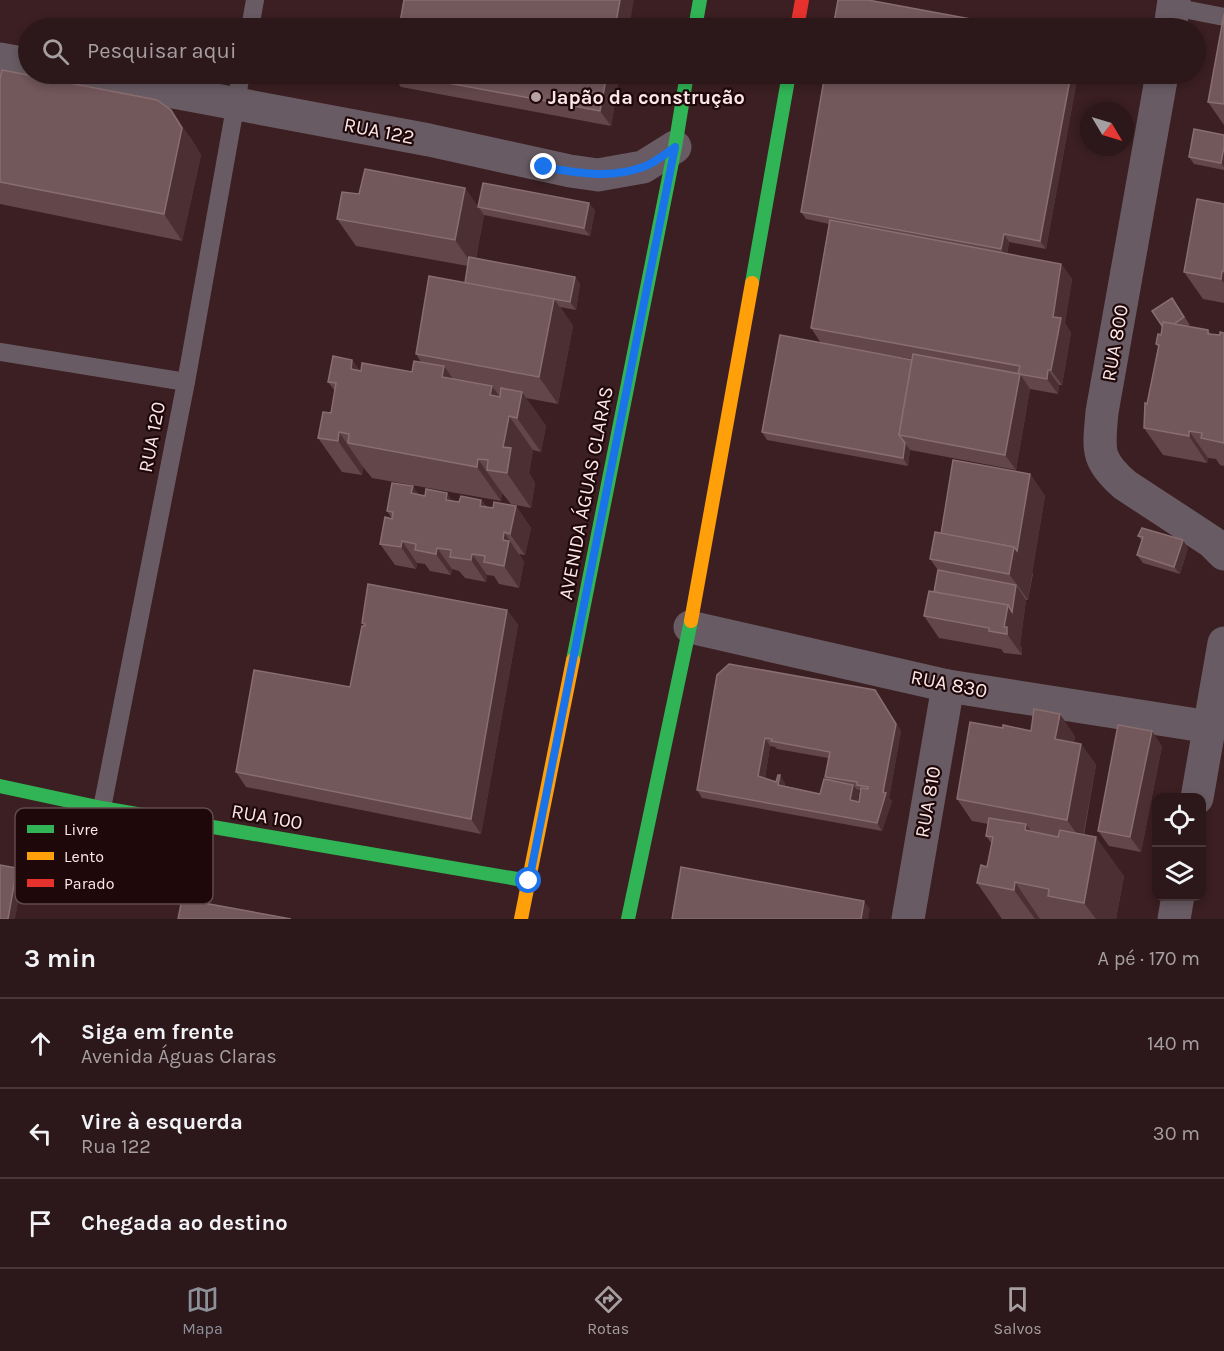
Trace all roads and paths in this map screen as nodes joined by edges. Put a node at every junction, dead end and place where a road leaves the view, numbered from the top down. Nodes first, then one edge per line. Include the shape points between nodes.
1 (255, 0) edge
2 (700, 0) edge
3 (802, 0) edge
4 (1172, 12) edge
5 (1224, 17) edge
6 (252, 18) edge
7 (697, 18) edge
8 (799, 18) edge
9 (0, 59) edge
10 (18, 62) edge
11 (192, 84) edge
12 (685, 84) edge
13 (787, 84) edge
14 (1160, 84) edge
15 (238, 88) edge
16 (675, 147) junction
17 (0, 352) edge
18 (186, 382) junction
19 (1224, 554) edge
20 (690, 627) junction
21 (1224, 643) edge
22 (948, 686) junction
23 (1210, 727) junction
24 (0, 786) edge
25 (1198, 793) edge
26 (102, 808) joint
27 (213, 827) edge
28 (529, 881) junction
29 (1177, 901) edge
30 (521, 919) edge
31 (628, 919) edge
32 (908, 919) edge
33 (1174, 919) edge

1 - 6 lane
2 - 7 main road
3 - 8 main road
4 - 5 lane
9 - 10 street
11 - 15 street, RUA 122
12 - 16 main road, AVENIDA ÁGUAS CLARAS
13 - 20 main road
14 - 19 street, RUA 800 via 1102,412 1100,454 1113,475 1125,485
15 - 16 street, RUA 122 via 429,140 544,167 598,175 643,167
15 - 18 lane, RUA 120
16 - 28 main road, AVENIDA ÁGUAS CLARAS
17 - 18 lane
18 - 26 lane, RUA 120
20 - 22 street, RUA 830
20 - 31 main road
21 - 23 street
22 - 23 street, RUA 830
22 - 32 street, RUA 810
23 - 25 street
24 - 26 main road, RUA 100
27 - 28 main road, RUA 100
28 - 30 main road, AVENIDA ÁGUAS CLARAS
29 - 33 street

